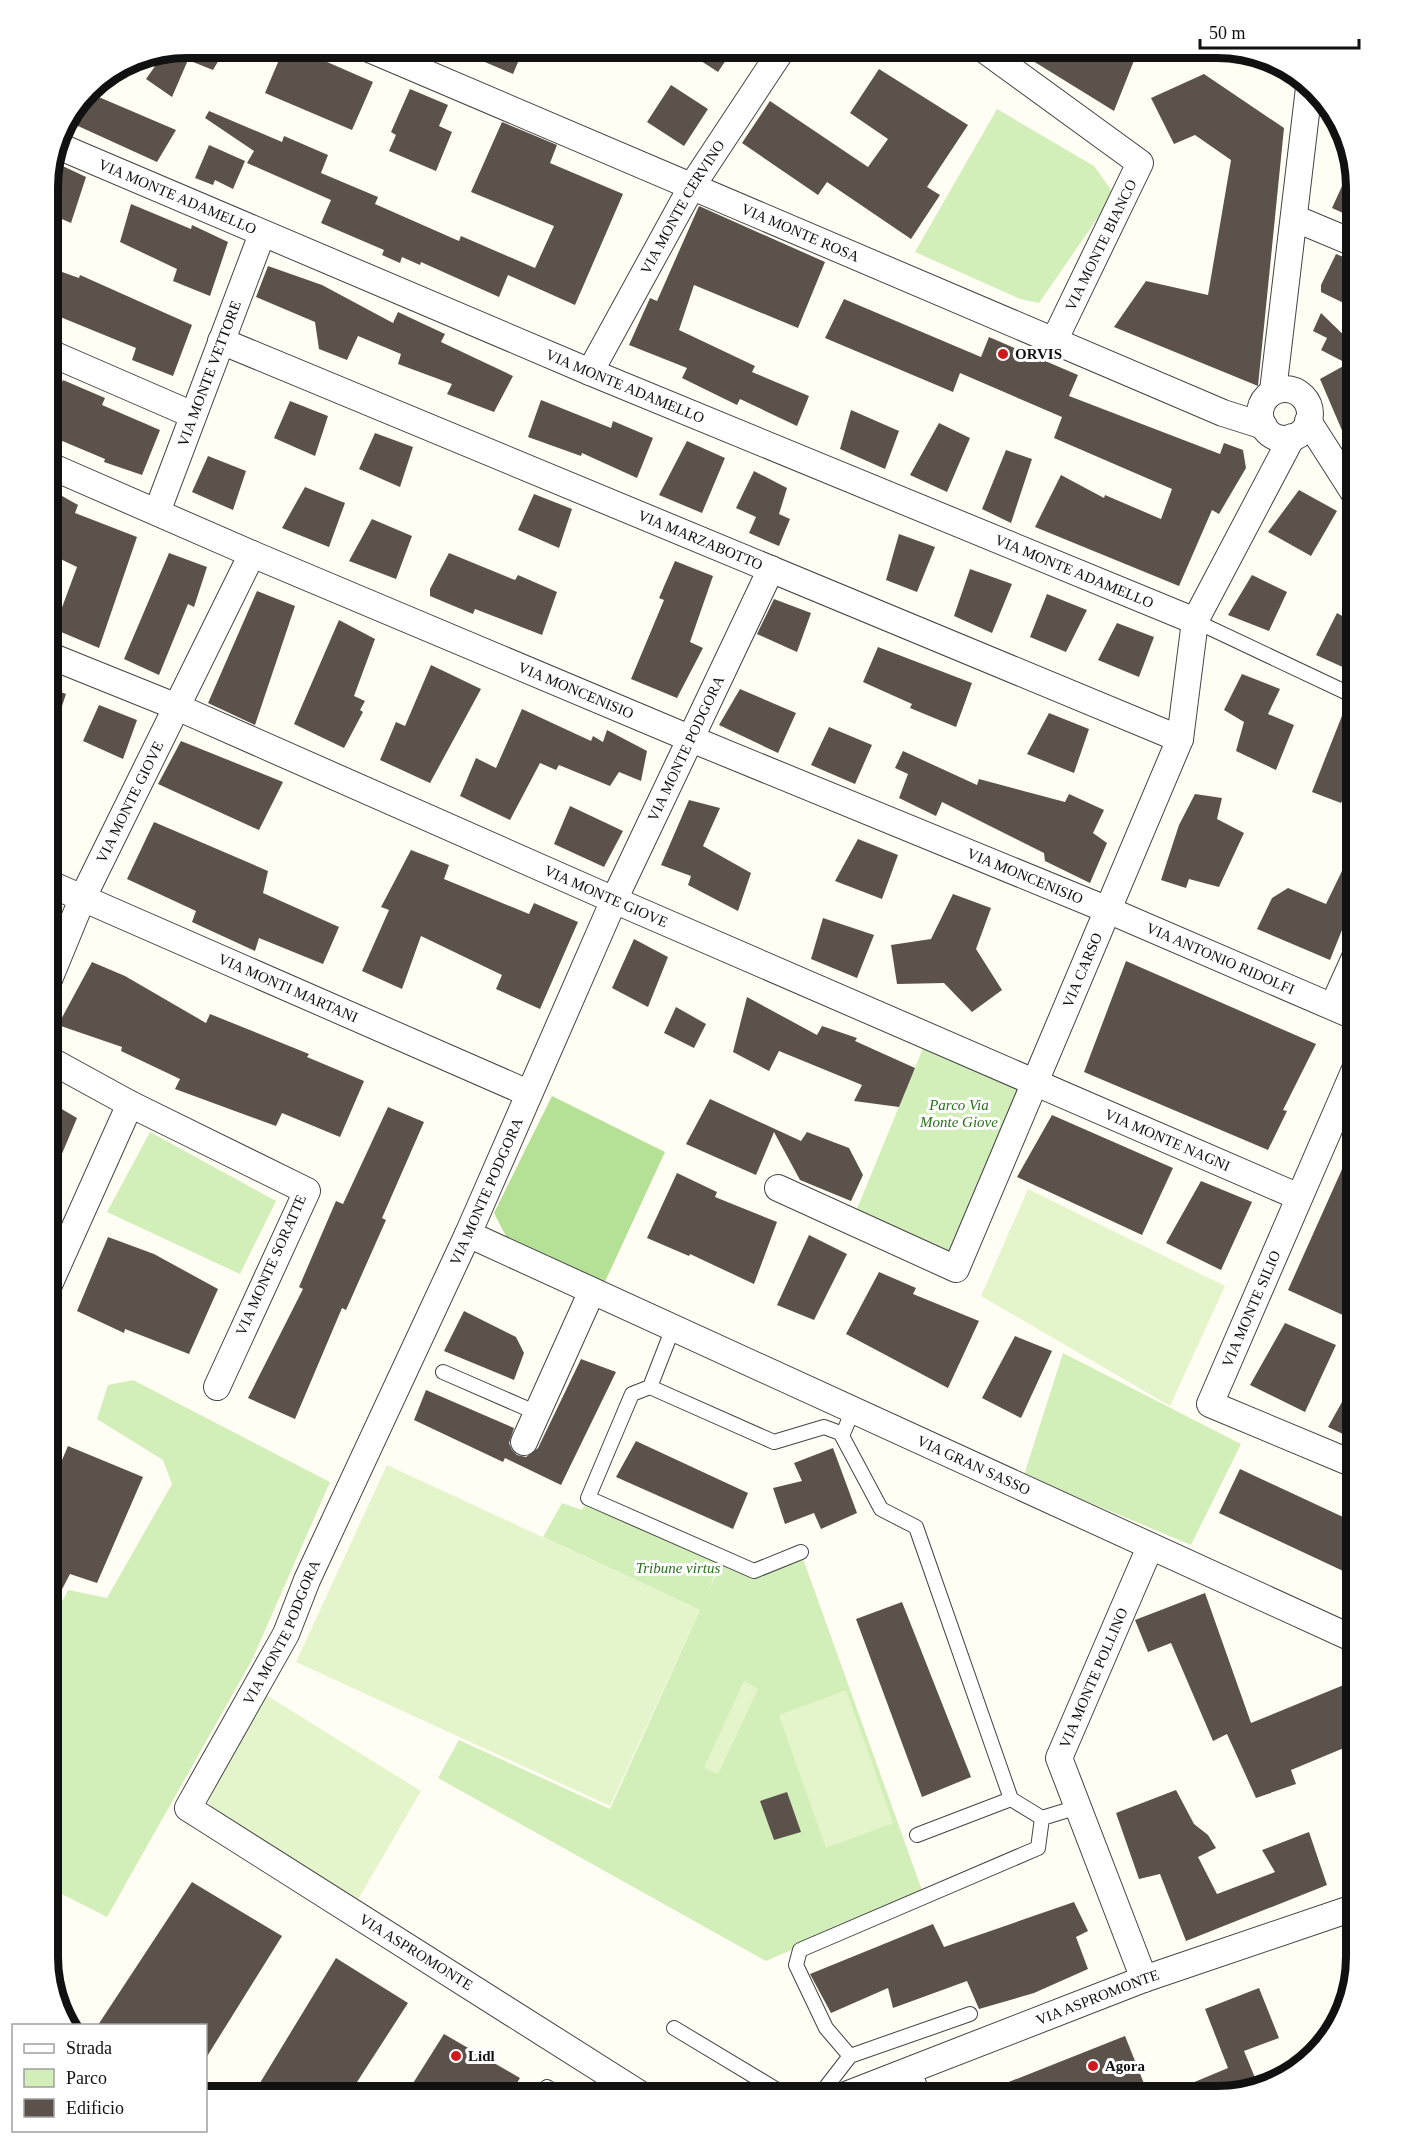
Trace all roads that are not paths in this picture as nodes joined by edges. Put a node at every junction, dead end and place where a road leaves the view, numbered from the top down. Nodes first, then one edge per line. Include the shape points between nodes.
1 (393, 59) edge
2 (776, 59) edge
3 (997, 59) edge
4 (1308, 96) edge
5 (65, 149) edge
6 (692, 186) junction
7 (1294, 219) junction
8 (262, 234) junction
9 (1346, 240) edge
10 (221, 341) junction
11 (1054, 341) junction
12 (59, 357) edge
13 (590, 372) junction
14 (1281, 415) junction
15 (193, 416) junction
16 (59, 470) edge
17 (1346, 484) edge
18 (157, 512) junction
19 (252, 554) junction
20 (771, 569) junction
21 (1195, 621) junction
22 (59, 659) edge
23 (1346, 692) edge
24 (177, 706) junction
25 (689, 738) junction
26 (1180, 739) junction
27 (59, 887) edge
28 (83, 897) junction
29 (614, 900) junction
30 (1108, 909) junction
31 (59, 956) edge
32 (1346, 977) edge
33 (1333, 1006) junction
34 (1346, 1012) edge
35 (59, 1065) edge
36 (1035, 1083) junction
37 (1346, 1090) edge
38 (528, 1093) junction
39 (130, 1104) junction
40 (778, 1188) dead end
41 (1299, 1197) junction
42 (468, 1234) junction
43 (58, 1264) edge
44 (592, 1291) junction
45 (673, 1328) junction
46 (443, 1372) dead end
47 (217, 1387) dead end
48 (650, 1387) junction
49 (537, 1413) junction
50 (848, 1422) junction
51 (524, 1442) dead end
52 (1346, 1462) edge
53 (1150, 1547) junction
54 (801, 1552) dead end
55 (1346, 1635) edge
56 (1011, 1799) junction
57 (1078, 1807) junction
58 (188, 1808) joint
59 (1042, 1818) junction
60 (917, 1835) dead end
61 (1346, 1910) edge
62 (1144, 1979) junction
63 (970, 2014) dead end
64 (674, 2028) dead end
65 (850, 2056) junction
66 (913, 2069) junction
67 (626, 2085) edge
68 (770, 2086) edge
69 (827, 2086) edge
70 (870, 2086) edge
71 (920, 2086) edge

1 - 6 street, VIA MONTE ROSA
2 - 6 street, VIA MONTE CERVINO
3 - 11 street, VIA MONTE BIANCO via 1140,163
4 - 7 street
5 - 8 street, VIA MONTE ADAMELLO
6 - 11 street, VIA MONTE ROSA
6 - 13 street, VIA MONTE CERVINO
7 - 9 street
7 - 14 street via 1281,337 1289,375
8 - 10 street, VIA MONTE VETTORE
8 - 13 street, VIA MONTE ADAMELLO
10 - 15 street, VIA MONTE VETTORE
10 - 20 street, VIA MARZABOTTO
11 - 14 street, VIA MONTE ROSA via 1235,417
12 - 15 street
13 - 21 street, VIA MONTE ADAMELLO
14 - 17 street
14 - 21 street, VIA CARSO via 1263,488
15 - 18 street, VIA MONTE VETTORE
16 - 18 street, VIA MONCENISIO
18 - 19 street, VIA MONCENISIO
19 - 24 street, VIA MONTE GIOVE
19 - 25 street, VIA MONCENISIO
20 - 25 street, VIA MONTE PODGORA
20 - 26 street, VIA MARZABOTTO
21 - 23 lane
21 - 26 street, VIA CARSO
22 - 24 street, VIA MONTE GIOVE
24 - 28 street, VIA MONTE GIOVE
24 - 29 street, VIA MONTE GIOVE
25 - 29 street, VIA MONTE PODGORA
25 - 30 street, VIA MONCENISIO
26 - 30 street, VIA CARSO
27 - 28 street, VIA MONTI MARTANI
28 - 31 street
28 - 38 street, VIA MONTI MARTANI
29 - 36 street, VIA MONTE GIOVE
29 - 38 street, VIA MONTE PODGORA
30 - 33 street, VIA ANTONIO RIDOLFI
30 - 36 street, VIA CARSO
32 - 33 street
33 - 34 street, VIA ANTONIO RIDOLFI
35 - 39 street, VIA MONTE SORATTE
36 - 40 street, VIA CARSO via 956,1269
36 - 41 street, VIA MONTE NAGNI
37 - 41 street, VIA MONTE SILIO
38 - 42 street, VIA MONTE PODGORA
39 - 43 street
39 - 47 street, VIA MONTE SORATTE via 307,1191
41 - 52 street, VIA MONTE SILIO via 1210,1404
42 - 44 street, VIA GRAN SASSO
42 - 58 street, VIA MONTE PODGORA via 306,1580 286,1634
44 - 45 street, VIA GRAN SASSO
44 - 49 street
45 - 48 lane
45 - 50 street, VIA GRAN SASSO
46 - 49 lane
48 - 50 lane via 774,1442
48 - 54 lane via 632,1394 588,1498 754,1571
49 - 51 street
50 - 53 street, VIA GRAN SASSO
50 - 56 lane via 880,1509 916,1527
53 - 55 street, VIA GRAN SASSO
53 - 57 street, VIA MONTE POLLINO via 1059,1758
56 - 59 lane
56 - 60 lane
57 - 59 lane
57 - 62 street, VIA MONTE POLLINO
58 - 67 street, VIA ASPROMONTE
59 - 65 lane via 1038,1848 800,1950 796,1965 820,2018
61 - 62 street, VIA ASPROMONTE
62 - 66 street, VIA ASPROMONTE
63 - 65 lane
64 - 68 lane
65 - 69 lane
66 - 70 street, VIA ASPROMONTE
66 - 71 lane

